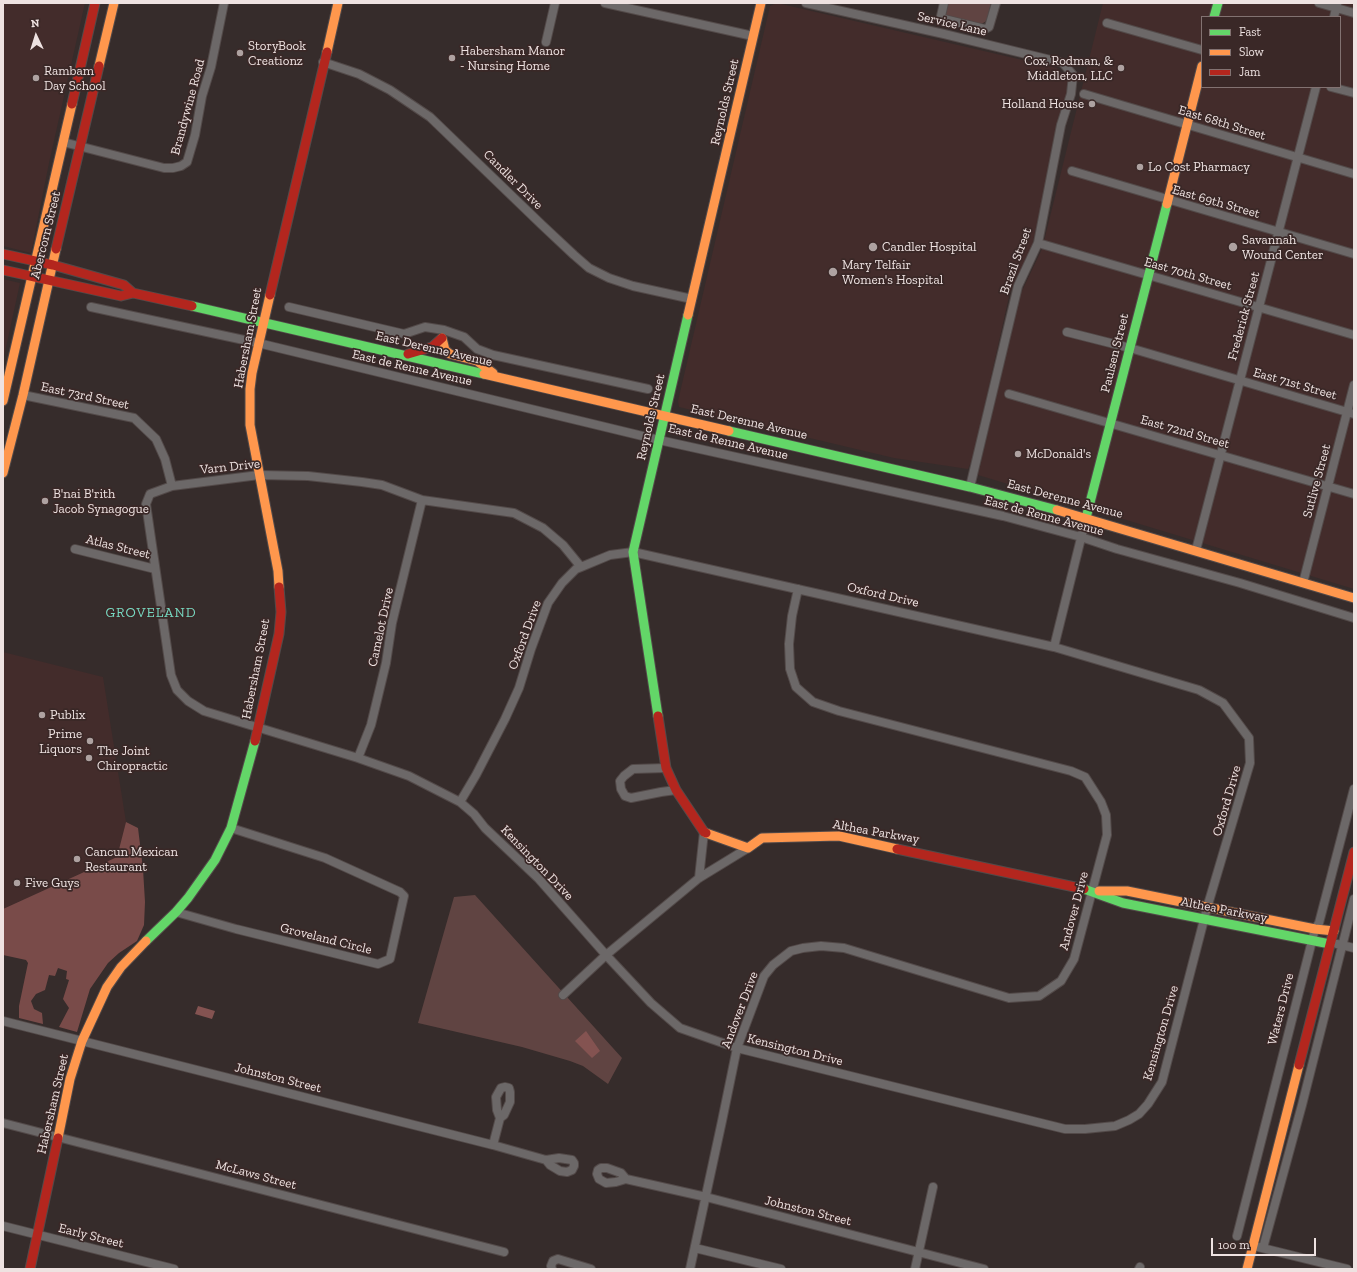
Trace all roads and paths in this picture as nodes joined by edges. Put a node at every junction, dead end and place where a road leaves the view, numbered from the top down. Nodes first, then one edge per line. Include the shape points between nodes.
1 (95, 3) edge
2 (114, 3) edge
3 (224, 3) edge
4 (338, 3) edge
5 (555, 3) edge
6 (605, 3) edge
7 (761, 3) edge
8 (806, 3) edge
9 (944, 3) edge
10 (996, 3) edge
11 (1218, 3) edge
12 (1320, 3) edge
13 (1337, 5) edge
14 (1354, 13) edge
15 (1214, 16) edge
16 (1334, 16) edge
17 (1107, 23) dead end
18 (753, 36) junction
19 (546, 42) dead end
20 (1201, 50) edge
21 (323, 62) junction
22 (1068, 68) joint
23 (1201, 70) edge
24 (1316, 88) edge
25 (1335, 88) edge
26 (1354, 93) edge
27 (1084, 94) dead end
28 (1187, 125) junction
29 (63, 142) junction
30 (81, 147) junction
31 (1298, 158) junction
32 (1072, 172) dead end
33 (1354, 174) edge
34 (1168, 200) junction
35 (1278, 232) junction
36 (1038, 243) junction
37 (3, 254) edge
38 (1354, 254) edge
39 (36, 261) junction
40 (53, 265) junction
41 (3, 270) edge
42 (1148, 275) junction
43 (32, 276) junction
44 (49, 280) junction
45 (133, 293) junction
46 (692, 299) junction
47 (91, 307) dead end
48 (289, 307) dead end
49 (1259, 307) junction
50 (264, 322) junction
51 (1067, 332) dead end
52 (1354, 335) edge
53 (258, 344) junction
54 (1130, 348) junction
55 (404, 355) junction
56 (497, 377) junction
57 (1240, 380) junction
58 (1354, 385) edge
59 (648, 390) dead end
60 (4, 391) edge
61 (1009, 394) dead end
62 (23, 395) junction
63 (3, 401) edge
64 (1351, 413) edge
65 (665, 416) junction
66 (1110, 423) junction
67 (659, 440) junction
68 (1221, 455) junction
69 (3, 473) edge
70 (259, 475) junction
71 (172, 486) junction
72 (970, 487) junction
73 (1328, 487) junction
74 (1354, 494) edge
75 (422, 500) junction
76 (1086, 518) junction
77 (1081, 537) junction
78 (75, 549) dead end
79 (1196, 550) junction
80 (633, 552) junction
81 (581, 567) junction
82 (155, 569) junction
83 (1303, 583) junction
84 (798, 589) junction
85 (1354, 598) edge
86 (1354, 618) edge
87 (1054, 647) junction
88 (258, 727) junction
89 (358, 758) junction
90 (666, 768) junction
91 (1354, 789) edge
92 (676, 790) junction
93 (460, 802) junction
94 (231, 828) junction
95 (704, 832) junction
96 (748, 848) junction
97 (1354, 852) edge
98 (700, 878) junction
99 (1092, 891) junction
100 (1354, 898) edge
101 (1208, 908) junction
102 (176, 912) junction
103 (1205, 919) junction
104 (1315, 929) junction
105 (1334, 930) junction
106 (1345, 932) junction
107 (1354, 933) edge
108 (1312, 940) junction
109 (1330, 944) junction
110 (1342, 944) junction
111 (1354, 948) edge
112 (606, 955) junction
113 (563, 995) dead end
114 (3, 1021) edge
115 (82, 1041) junction
116 (737, 1048) junction
117 (500, 1118) dead end
118 (3, 1123) edge
119 (58, 1136) junction
120 (493, 1145) junction
121 (546, 1160) dead end
122 (626, 1179) dead end
123 (933, 1187) dead end
124 (706, 1197) junction
125 (3, 1226) edge
126 (37, 1234) junction
127 (1237, 1236) dead end
128 (1252, 1246) junction
129 (695, 1248) junction
130 (1263, 1248) junction
131 (504, 1252) dead end
132 (919, 1252) junction
133 (1309, 1265) edge
134 (30, 1269) edge
135 (174, 1269) edge
136 (552, 1269) edge
137 (590, 1269) edge
138 (690, 1269) edge
139 (781, 1269) edge
140 (915, 1269) edge
141 (984, 1269) edge
142 (1247, 1269) edge
143 (1347, 1269) edge

1 - 29 main road, Abercorn Street
2 - 30 main road, Abercorn Street
3 - 30 street, Brandywine Road via 212,67 202,96 187,162 181,166 164,168
4 - 21 main road, Habersham Street
5 - 19 street
6 - 18 street
7 - 18 main road, Reynolds Street
8 - 22 street, Service Lane via 1063,63
9 - 10 street via 944,19 985,29 989,27
11 - 15 main road
12 - 13 street
13 - 14 street
13 - 16 street
17 - 20 street
18 - 46 main road, Reynolds Street
21 - 46 street, Candler Drive via 365,77 390,90 430,117 589,268 633,286
21 - 50 main road, Habersham Street
22 - 36 street, Brazil Street via 1073,75 1071,94 1062,125
23 - 28 main road, Paulsen Street
24 - 31 street, Frederick Street
25 - 26 street
27 - 28 street, East 68th Street
28 - 31 street, East 68th Street
28 - 34 main road, Paulsen Street
29 - 30 street, Brandywine Road
29 - 39 main road, Abercorn Street
30 - 40 main road, Abercorn Street
31 - 33 street, East 68th Street
31 - 35 street, Frederick Street
32 - 34 street, East 69th Street
34 - 35 street, East 69th Street
34 - 42 main road, Paulsen Street
35 - 38 street, East 69th Street
35 - 49 street, Frederick Street
36 - 42 street, East 70th Street
36 - 72 street, Brazil Street via 1018,286
37 - 39 main road, East Derenne Avenue
39 - 40 main road, East Derenne Avenue
39 - 43 main road, Abercorn Street
40 - 44 main road, Abercorn Street
40 - 45 main road, East Derenne Avenue via 124,285
41 - 43 main road, East Derenne Avenue
42 - 49 street, East 70th Street
42 - 54 main road, Paulsen Street
43 - 44 main road, East Derenne Avenue
43 - 60 main road, Abercorn Street
44 - 45 main road, East Derenne Avenue via 121,296
44 - 62 main road, Abercorn Street
45 - 50 main road, East Derenne Avenue
46 - 65 main road, Reynolds Street
47 - 53 street, East de Renne Avenue
48 - 59 street via 404,334 425,326 444,330 464,337 477,349 493,355
49 - 52 street, East 70th Street
49 - 57 street, Frederick Street
50 - 53 main road, Habersham Street
50 - 55 main road, East Derenne Avenue
51 - 54 street, East 71st Street
53 - 67 street, East de Renne Avenue
53 - 70 main road, Habersham Street via 249,406
54 - 57 street, East 71st Street
54 - 66 main road, Paulsen Street
55 - 56 main road, East Derenne Avenue
55 - 56 main road via 426,350 442,338 445,350 450,354 477,361
56 - 65 main road, East Derenne Avenue
57 - 64 street, East 71st Street
57 - 68 street, Frederick Street
58 - 64 street, Sutlive Street
60 - 63 main road, Abercorn Street
61 - 66 street, East 72nd Street
62 - 69 main road, Abercorn Street
62 - 71 street, East 73rd Street via 134,418 156,439 165,459
64 - 73 street, Sutlive Street
65 - 67 main road, Reynolds Street
65 - 72 main road, East Derenne Avenue
66 - 68 street, East 72nd Street
66 - 76 main road, Paulsen Street
67 - 77 street, East de Renne Avenue via 1003,516
67 - 80 main road, Reynolds Street
68 - 73 street, East 72nd Street
68 - 79 street, Frederick Street
70 - 71 street, Varn Drive
70 - 75 street, Varn Drive via 308,476 382,485
70 - 88 main road, Habersham Street via 278,571 281,612 279,634
71 - 82 street, Varn Drive via 150,494 146,504
72 - 76 main road, East Derenne Avenue
73 - 74 street, East 72nd Street
73 - 83 street, Sutlive Street
75 - 81 street, Varn Drive via 514,513 543,528 563,545
75 - 89 street, Camelot Drive via 392,623 386,662 372,718
76 - 77 street, Paulsen Street
76 - 79 main road, East Derenne Avenue
77 - 86 street, East de Renne Avenue
77 - 87 street, Paulsen Street
78 - 82 street, Atlas Street
79 - 83 main road, East Derenne Avenue
80 - 81 street, Oxford Drive via 610,555
80 - 84 street, Oxford Drive
80 - 90 main road, Reynolds Street
81 - 93 street, Oxford Drive via 562,583 548,603 505,719
82 - 88 street, Varn Drive via 171,675 177,690 204,711
83 - 85 main road, East Derenne Avenue
84 - 87 street, Oxford Drive
84 - 99 street, Andover Drive via 789,644 790,668 796,687 813,702 1071,771 1085,777 1106,815 1107,835
87 - 101 street, Oxford Drive via 1199,690 1223,704 1249,738 1250,763
88 - 89 street, Kensington Drive
88 - 94 main road, Habersham Street
89 - 93 street, Kensington Drive via 409,776
90 - 92 main road, Reynolds Street
90 - 92 street via 633,769 620,780 621,790 625,796 631,798
91 - 104 street, Waters Drive via 1319,924
92 - 95 main road, Reynolds Street
93 - 112 street, Kensington Drive via 538,878
94 - 102 main road, Habersham Street via 215,860
94 - 102 street, Groveland Circle via 325,858 400,892 404,896 390,959 378,964
95 - 96 main road
95 - 98 street
96 - 98 street, Althea Parkway
96 - 99 main road, Althea Parkway via 762,838 839,836
97 - 105 main road
98 - 112 street, Althea Parkway
99 - 101 main road, Althea Parkway via 1127,891
99 - 103 main road, Althea Parkway via 1123,904
99 - 116 street, Andover Drive via 1074,959 1061,981 1039,996 1009,998 844,948 803,948 790,951 783,956 764,976
100 - 106 street
101 - 103 street, Kensington Drive
101 - 104 main road, Althea Parkway
102 - 115 main road, Habersham Street via 121,967 107,987
103 - 108 main road, Althea Parkway
103 - 116 street, Kensington Drive via 1162,1082 1139,1114 1115,1126 1058,1128
104 - 105 main road, Althea Parkway
104 - 108 street, Waters Drive
105 - 106 street, Althea Parkway
105 - 109 main road
106 - 107 street, Althea Parkway
106 - 110 street
108 - 109 main road, Althea Parkway
108 - 127 street, Waters Drive
109 - 110 street, Althea Parkway
109 - 128 main road
110 - 111 street, Althea Parkway
110 - 130 street
112 - 113 street, Althea Parkway
112 - 116 street, Kensington Drive via 651,1003 680,1028
114 - 115 street, Johnston Street
115 - 119 main road, Habersham Street via 70,1079
115 - 120 street, Johnston Street
116 - 124 street, Andover Drive
117 - 120 street
118 - 119 street, McLaws Street
119 - 126 main road, Habersham Street
119 - 131 street, McLaws Street
120 - 121 street, Johnston Street
122 - 124 street, Johnston Street
123 - 132 street
124 - 129 street, Andover Drive
124 - 132 street, Johnston Street
125 - 126 street, Early Street
126 - 134 main road, Habersham Street
126 - 135 street, Early Street
128 - 130 street
128 - 142 main road
129 - 138 street, Andover Drive
129 - 139 street
130 - 133 street
132 - 140 street
132 - 141 street, Johnston Street
133 - 143 street
136 - 137 street via 553,1261 558,1259

